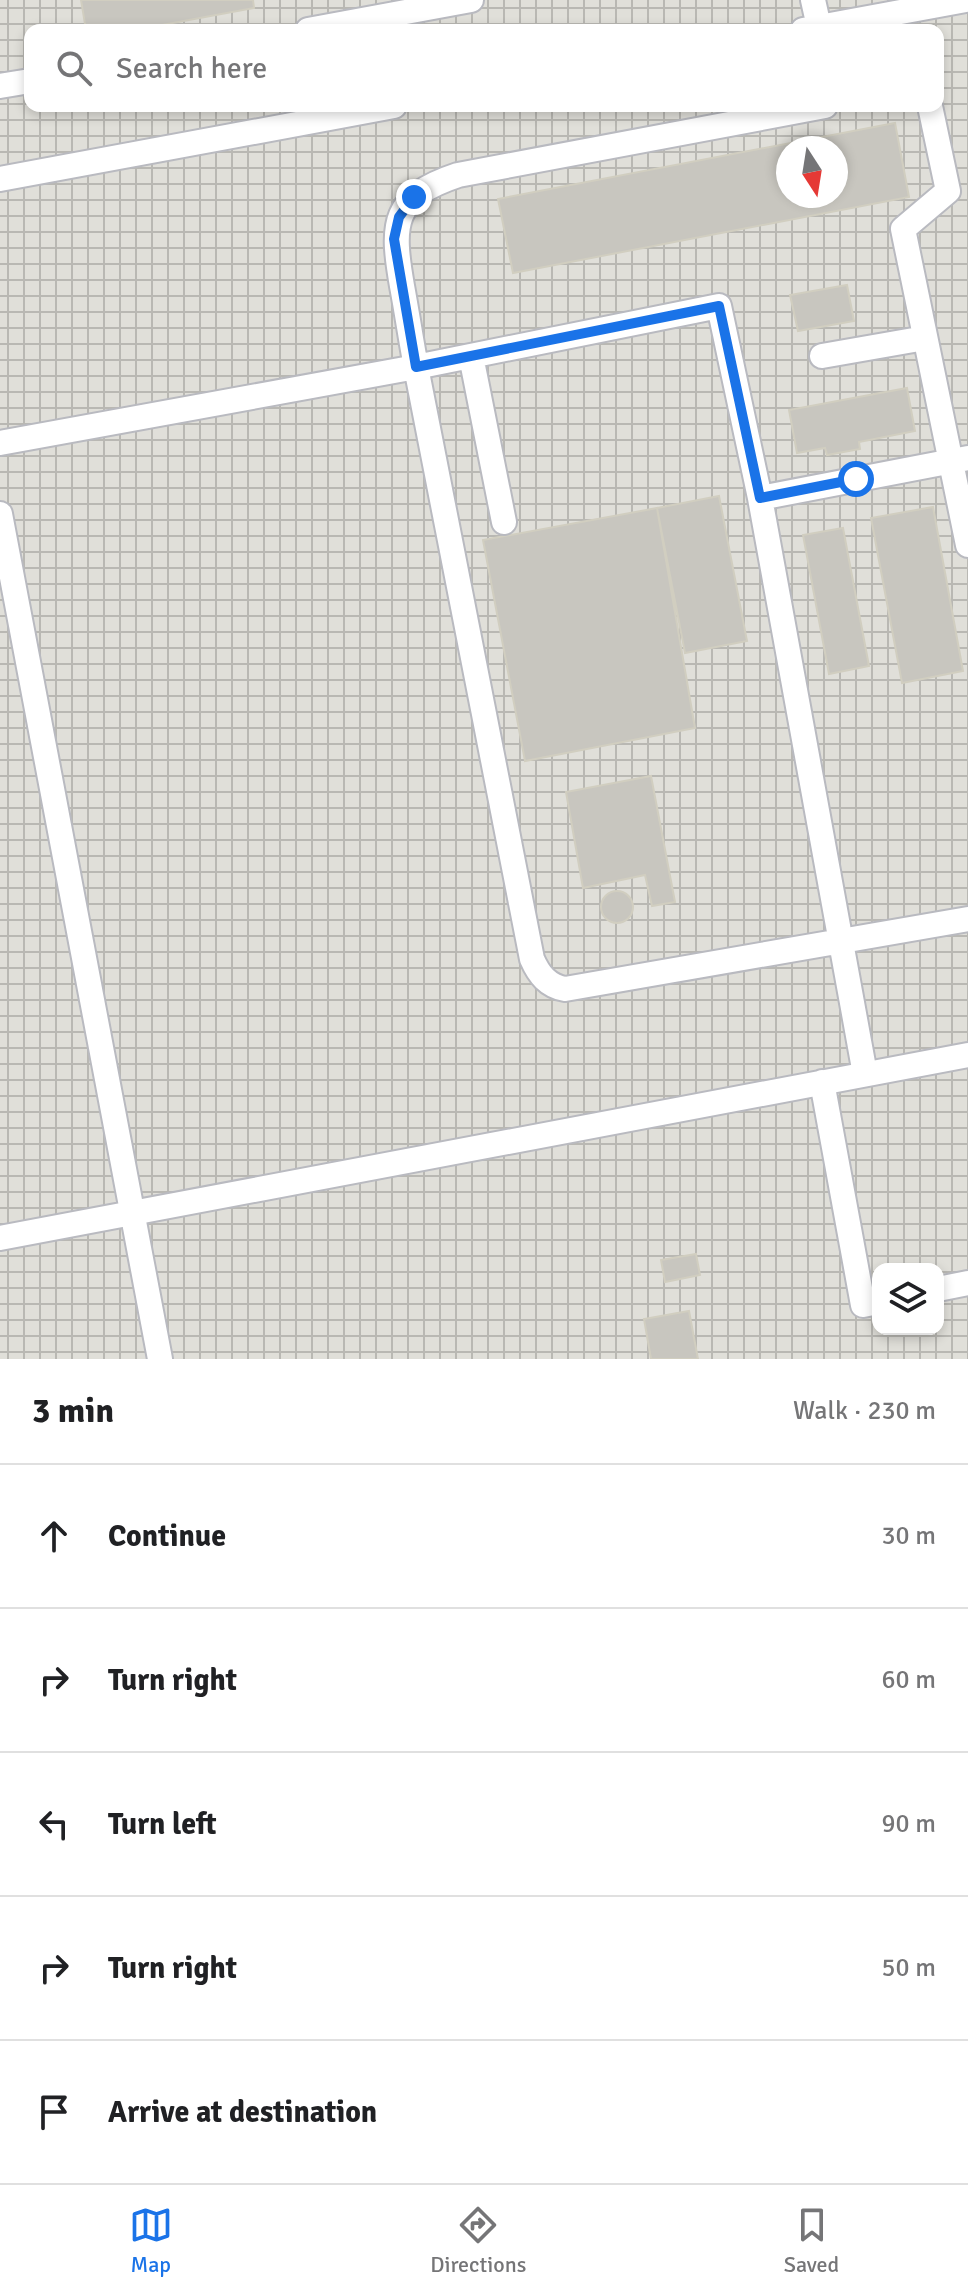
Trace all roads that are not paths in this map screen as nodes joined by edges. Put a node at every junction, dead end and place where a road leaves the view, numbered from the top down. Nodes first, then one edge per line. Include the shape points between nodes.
1 (471, 0) edge
2 (813, 0) edge
3 (966, 0) edge
4 (341, 24) edge
5 (811, 24) edge
6 (833, 24) edge
7 (24, 82) edge
8 (0, 86) edge
9 (362, 112) edge
10 (793, 112) edge
11 (931, 112) edge
12 (0, 179) edge
13 (925, 338) junction
14 (471, 356) junction
15 (822, 356) dead end
16 (416, 367) junction
17 (0, 443) edge
18 (960, 459) edge
19 (760, 498) junction
20 (0, 514) edge
21 (504, 522) dead end
22 (968, 545) edge
23 (968, 919) edge
24 (840, 943) junction
25 (968, 1055) edge
26 (865, 1074) junction
27 (822, 1082) junction
28 (134, 1213) junction
29 (0, 1238) edge
30 (968, 1283) edge
31 (944, 1288) edge
32 (872, 1303) edge
33 (160, 1359) edge

1 - 4 lane
2 - 5 lane
3 - 6 lane
7 - 8 lane
9 - 12 lane
10 - 16 lane via 458,175 414,197 399,217 394,239
11 - 13 lane via 948,191 903,229
13 - 15 lane
13 - 18 lane
14 - 16 lane
14 - 19 lane via 719,306
14 - 21 lane
16 - 17 lane
16 - 24 lane via 537,971 553,987 565,989
18 - 19 lane
18 - 22 lane
19 - 24 lane
20 - 28 lane
23 - 24 lane
24 - 26 lane
25 - 26 lane
26 - 27 lane
27 - 28 lane
27 - 32 lane via 863,1305
28 - 29 lane
28 - 33 lane
30 - 31 lane

